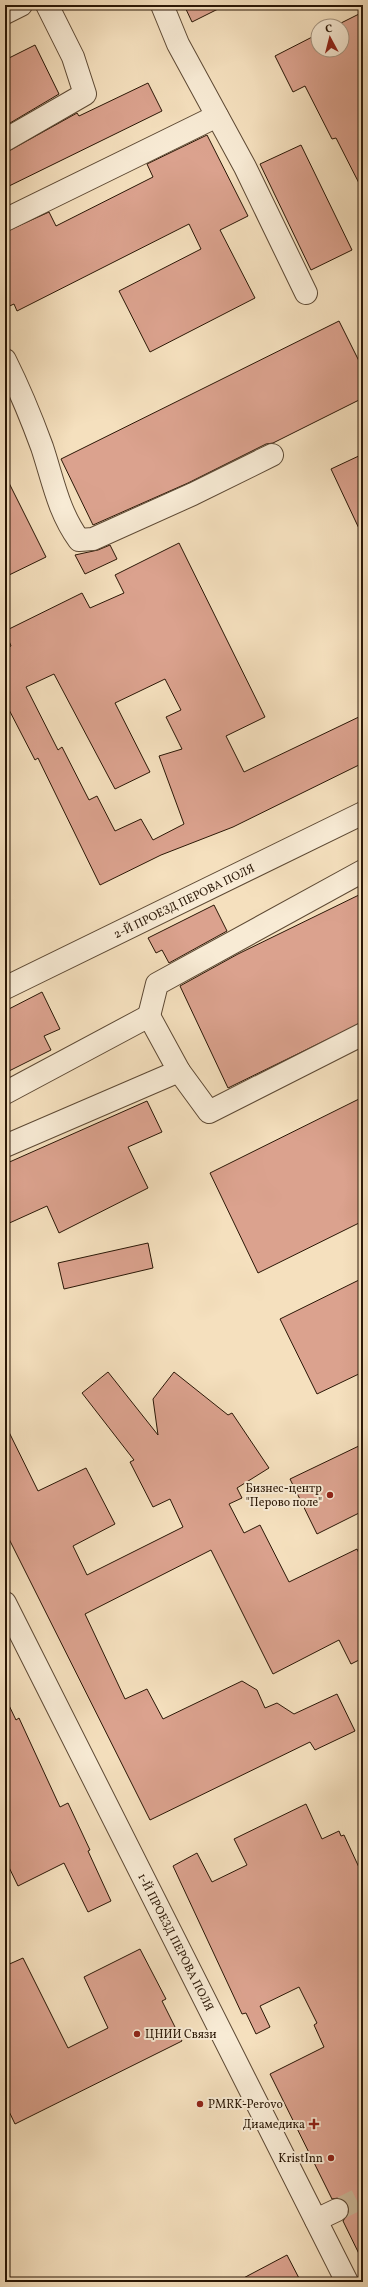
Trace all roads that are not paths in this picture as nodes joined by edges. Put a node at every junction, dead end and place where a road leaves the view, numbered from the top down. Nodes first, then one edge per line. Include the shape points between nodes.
1 (21, 5) edge
2 (47, 5) edge
3 (162, 5) edge
4 (5, 13) edge
5 (217, 116) junction
6 (5, 140) edge
7 (5, 220) edge
8 (306, 293) dead end
9 (5, 360) edge
10 (272, 455) dead end
11 (363, 814) edge
12 (363, 871) edge
13 (5, 988) edge
14 (149, 1016) junction
15 (363, 1034) edge
16 (179, 1071) junction
17 (5, 1093) edge
18 (5, 1146) edge
19 (5, 1603) edge
20 (337, 2210) tunnel mouth
21 (316, 2220) junction
22 (347, 2282) edge

1 - 4 street
2 - 6 street via 72,57 86,94
3 - 5 street via 178,44
5 - 7 street
5 - 8 street via 245,167
9 - 10 street via 42,448 67,524 79,540 93,539
11 - 13 street, 2-Й ПРОЕЗД ПЕРОВА ПОЛЯ
12 - 14 street via 157,984
14 - 16 street
14 - 17 street
15 - 16 street via 209,1112
16 - 18 street
19 - 21 street, 1-Й ПРОЕЗД ПЕРОВА ПОЛЯ
20 - 21 street
21 - 22 street, 1-Й ПРОЕЗД ПЕРОВА ПОЛЯ

